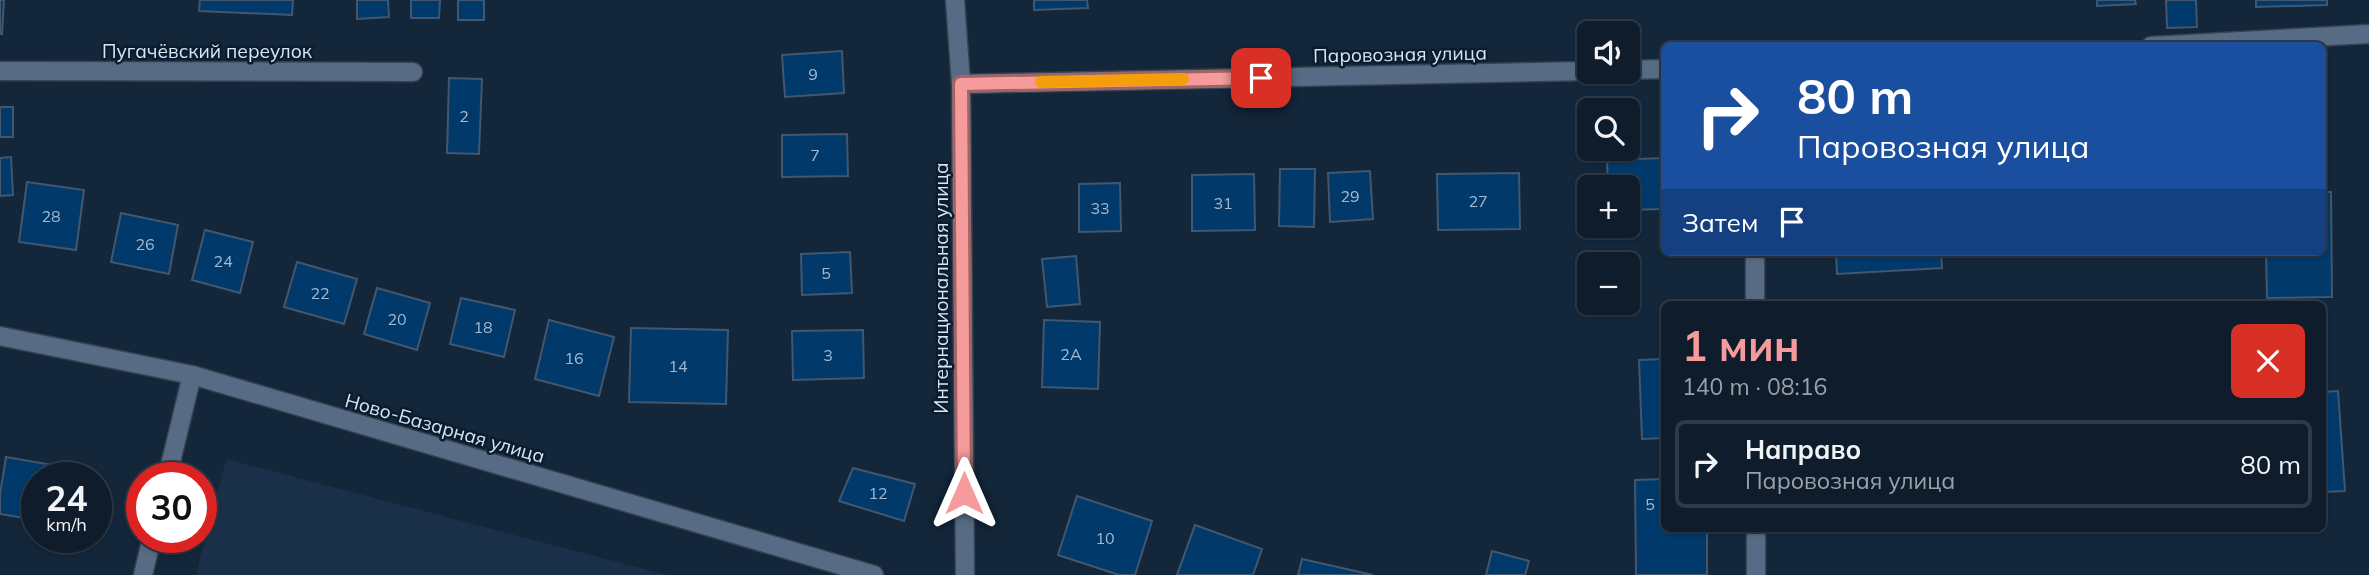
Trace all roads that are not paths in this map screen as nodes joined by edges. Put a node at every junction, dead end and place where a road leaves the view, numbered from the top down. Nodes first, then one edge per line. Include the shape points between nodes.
1 (955, 0) edge
2 (2369, 34) edge
3 (2224, 42) edge
4 (1661, 69) edge
5 (1640, 70) edge
6 (0, 71) edge
7 (1577, 71) edge
8 (413, 72) dead end
9 (961, 84) junction
10 (1755, 256) edge
11 (1755, 301) edge
12 (0, 336) edge
13 (192, 376) junction
14 (171, 462) edge
15 (1756, 532) edge
16 (148, 553) edge
17 (143, 575) edge
18 (874, 575) edge
19 (965, 575) edge
20 (1756, 575) edge

1 - 9 street, Интернациональная улица
2 - 3 street
4 - 5 street
6 - 8 street, Пугачёвский переулок
7 - 9 street, Паровозная улица
9 - 19 street, Интернациональная улица
10 - 11 street
12 - 13 street, Ново-Базарная улица
13 - 14 street
13 - 18 street, Ново-Базарная улица
15 - 20 street
16 - 17 street

